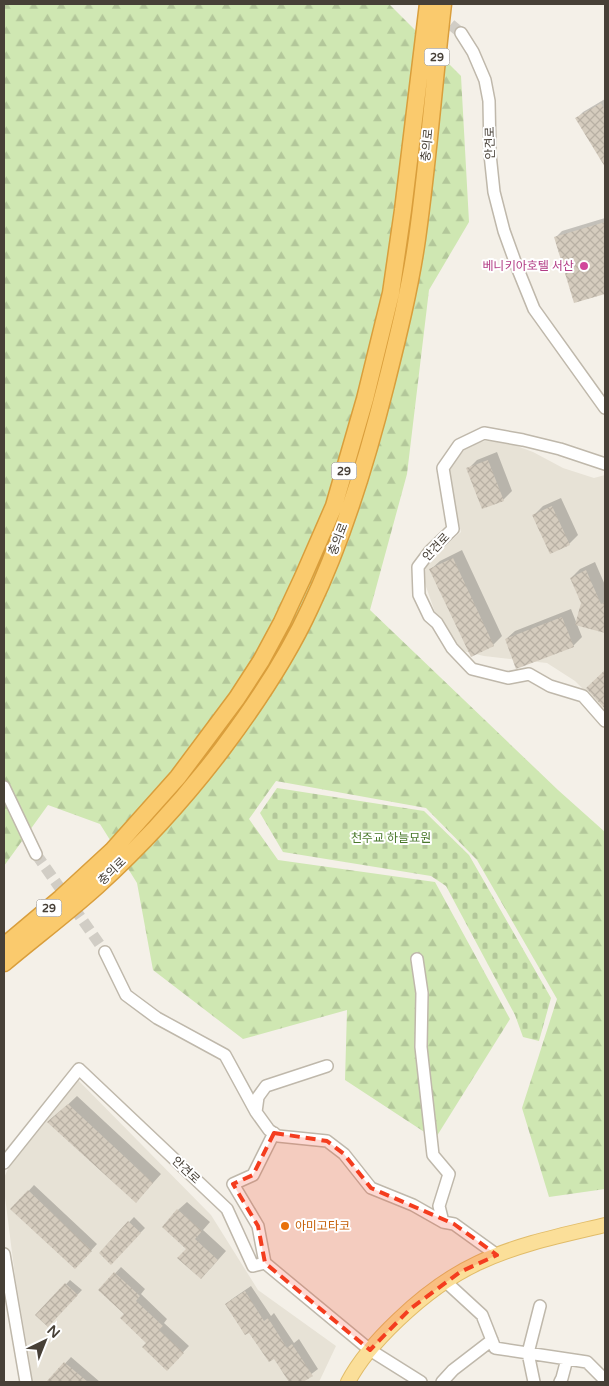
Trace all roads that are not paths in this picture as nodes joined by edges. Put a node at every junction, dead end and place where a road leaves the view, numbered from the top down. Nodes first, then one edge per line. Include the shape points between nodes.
1 (428, 4) edge
2 (443, 4) edge
3 (454, 4) edge
4 (462, 33) tunnel mouth
5 (437, 60) junction
6 (605, 408) edge
7 (605, 464) edge
8 (605, 721) edge
9 (4, 787) edge
10 (36, 854) tunnel mouth
11 (4, 946) edge
12 (105, 952) tunnel mouth
13 (417, 959) dead end
14 (4, 963) edge
15 (327, 1066) dead end
16 (256, 1112) junction
17 (274, 1133) junction
18 (4, 1163) edge
19 (443, 1222) junction
20 (605, 1225) edge
21 (4, 1254) edge
22 (497, 1254) junction
23 (265, 1263) junction
24 (445, 1281) junction
25 (540, 1306) dead end
26 (492, 1340) junction
27 (370, 1350) junction
28 (528, 1353) junction
29 (567, 1359) junction
30 (605, 1380) edge
31 (351, 1381) edge
32 (26, 1382) edge
33 (421, 1382) edge
34 (442, 1382) edge
35 (534, 1382) edge
36 (560, 1382) edge

1 - 11 highway, 충의로 / 29 via 391,293 334,506 304,577 261,661 178,777 112,851
2 - 5 highway, 충의로 / 29
3 - 5 highway
4 - 6 street, 안견로 via 485,80 494,192 517,267 534,309
5 - 14 highway, 충의로 / 29 via 416,241 404,313 360,480 310,607 265,688 205,771 143,841 96,886
7 - 8 street, 안견로 via 560,449 484,433 459,445 443,468 453,529 418,567 419,595 430,616 452,648 472,669 508,678 530,674 550,686 583,696
9 - 10 street
12 - 16 street via 126,995 157,1018 225,1055
13 - 19 street via 422,993 421,1047 433,1155 449,1174 439,1206
15 - 16 street via 266,1086 258,1097
16 - 17 street
17 - 19 street via 328,1142 344,1154 371,1188 413,1205
17 - 23 street via 253,1175 234,1184 258,1226
18 - 23 street, 안견로 via 79,1068 227,1208 253,1266
19 - 22 street via 454,1224
20 - 22 main road
21 - 32 street
22 - 24 main road
23 - 27 street, 안견로
24 - 26 street via 482,1315
24 - 27 main road via 410,1309
25 - 28 street
26 - 28 street via 495,1348
26 - 34 street
27 - 31 main road
27 - 33 street, 안견로
28 - 29 street
28 - 35 street
29 - 30 street via 587,1362
29 - 36 street

